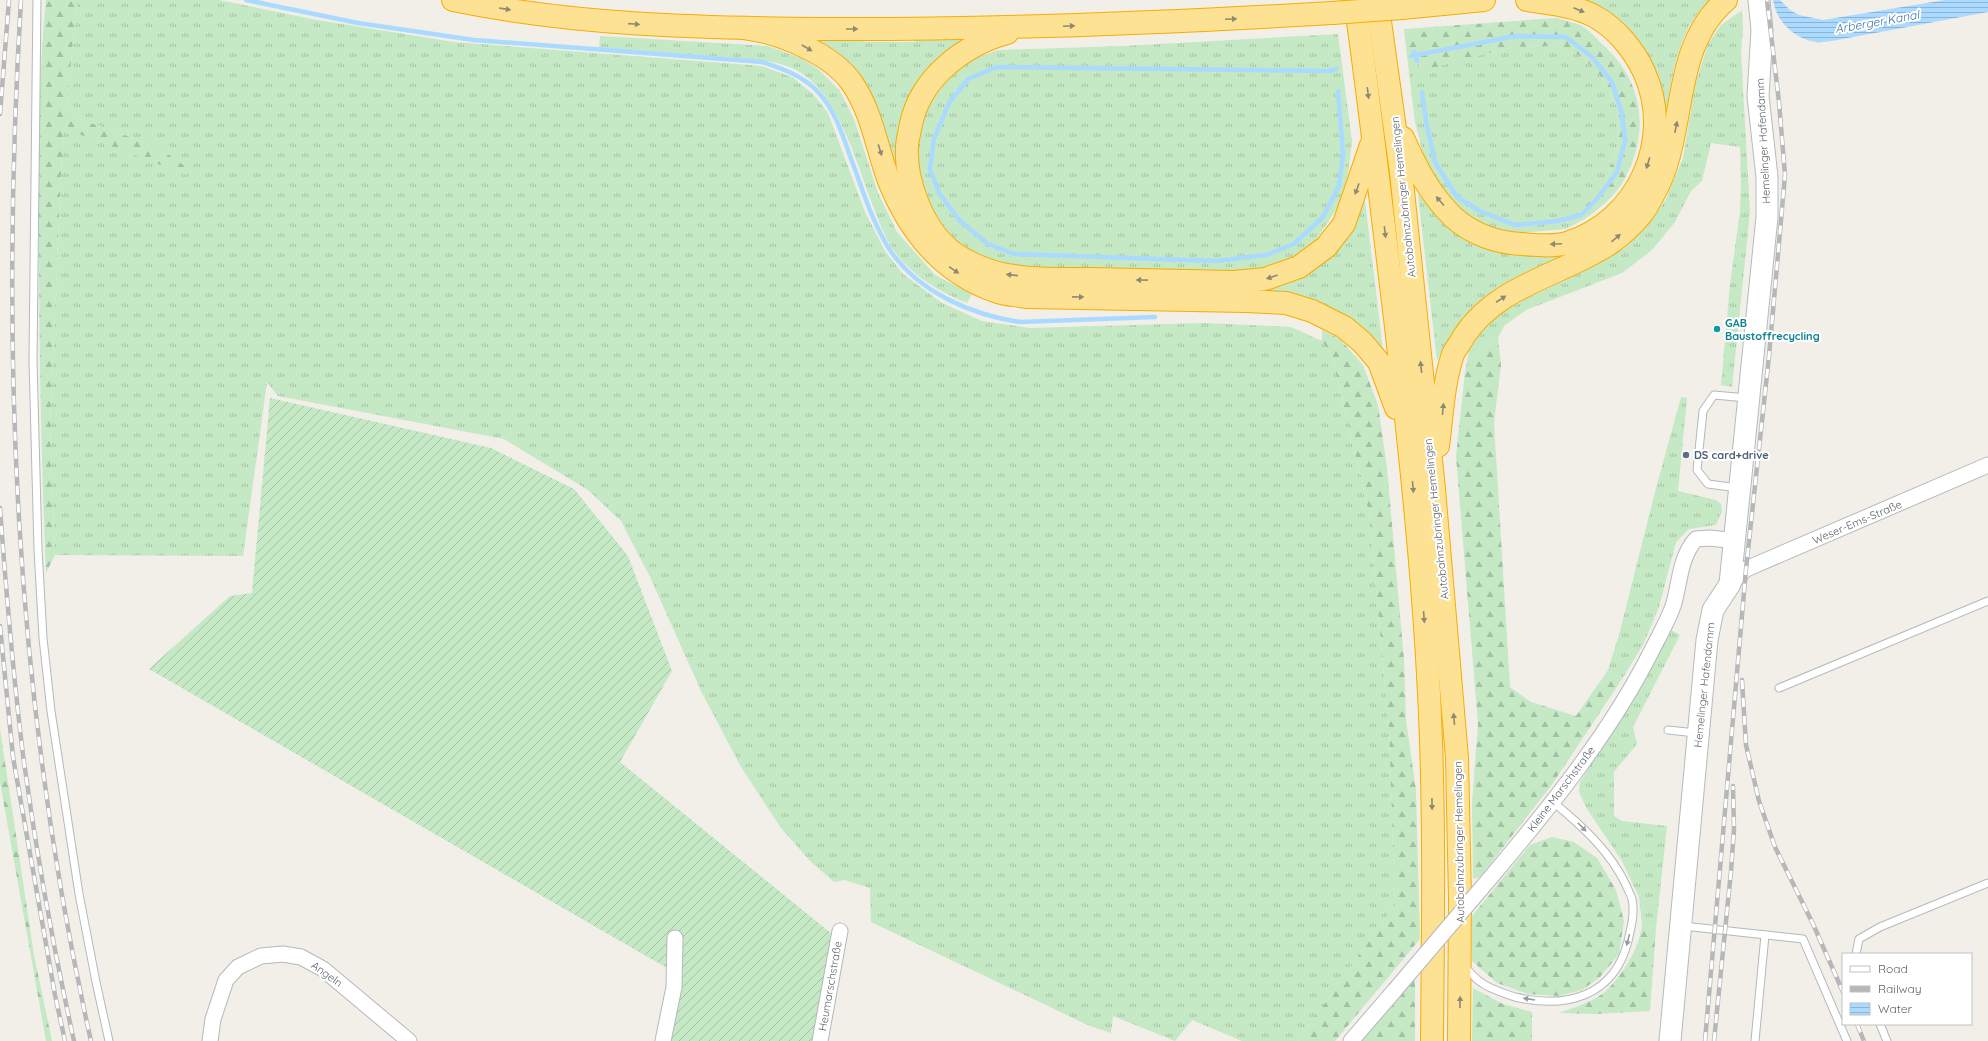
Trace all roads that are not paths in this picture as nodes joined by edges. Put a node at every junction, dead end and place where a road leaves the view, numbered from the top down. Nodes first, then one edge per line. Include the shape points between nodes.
1 (37, 0) edge
2 (453, 0) edge
3 (1355, 0) edge
4 (1377, 0) edge
5 (1484, 0) edge
6 (1527, 0) edge
7 (1726, 0) edge
8 (1759, 0) edge
9 (1030, 27) junction
10 (744, 28) junction
11 (1395, 121) junction
12 (1373, 138) junction
13 (1749, 398) junction
14 (1409, 448) junction
15 (1988, 466) edge
16 (1741, 488) junction
17 (1434, 489) junction
18 (1736, 541) junction
19 (1730, 584) junction
20 (1988, 601) edge
21 (1779, 688) dead end
22 (1668, 730) dead end
23 (1698, 733) junction
24 (1553, 802) junction
25 (1988, 883) edge
26 (1680, 926) junction
27 (840, 931) dead end
28 (1765, 935) junction
29 (675, 938) dead end
30 (1856, 953) edge
31 (1460, 962) junction
32 (1880, 1025) edge
33 (109, 1041) edge
34 (210, 1041) edge
35 (409, 1041) edge
36 (663, 1041) edge
37 (820, 1041) edge
38 (1351, 1041) edge
39 (1432, 1041) edge
40 (1459, 1041) edge
41 (1670, 1041) edge
42 (1755, 1041) edge
43 (1847, 1041) edge
44 (1887, 1041) edge

1 - 33 lane via 33,361 43,638 51,711 79,894
2 -> 10 highway via 592,20
3 -> 12 highway, Autobahnzubringer Hemelingen
4 - 11 highway, Autobahnzubringer Hemelingen
9 -> 5 highway, bridge via 1332,13
6 -> 11 highway via 1573,7 1595,17 1616,32 1639,61 1650,86 1657,120 1650,159 1642,181 1622,209 1586,235 1566,243 1505,243 1477,234 1454,217 1426,185
17 -> 7 highway via 1446,376 1454,352 1471,326 1488,308 1519,288 1613,241 1642,214 1660,184 1668,162 1693,46 1704,25
8 - 13 street, Hemelinger Hafendamm via 1762,30 1758,96 1767,178 1767,217
10 -> 9 highway
12 -> 9 highway via 1344,224 1326,247 1299,268 1265,279 1234,282 1042,278 1001,274 966,260 950,250 933,230 917,204 909,175 907,147 913,118 924,93 940,70 966,50 991,37
10 -> 14 highway via 764,30 783,36 832,64 851,82 865,108 890,182 914,232 938,259 966,278 998,292 1028,296 1286,303 1312,311 1344,327 1362,342 1379,362
17 -> 11 highway, Autobahnzubringer Hemelingen
12 -> 14 highway, Autobahnzubringer Hemelingen
13 - 16 street, Hemelinger Hafendamm
13 - 16 lane via 1714,395 1703,411 1697,470 1708,484
14 -> 39 highway, Autobahnzubringer Hemelingen via 1429,696
15 - 19 street, Weser-Ems-Straße via 1746,569
16 - 18 street, Hemelinger Hafendamm
31 -> 17 highway, Autobahnzubringer Hemelingen via 1457,758
18 - 19 street, Hemelinger Hafendamm
18 - 24 street, Kleine Marschstraße via 1696,538 1688,548 1674,605 1651,651 1606,729
19 - 23 street, Hemelinger Hafendamm via 1713,610 1707,640
20 - 21 lane
22 - 23 lane
23 - 26 street, Hemelinger Hafendamm
24 -> 31 lane via 1578,822 1600,845 1619,871 1632,899 1632,924 1624,955 1613,974 1596,990 1564,1002 1530,1000 1502,993 1480,982
24 - 38 street, Kleine Marschstraße, bridge
25 - 30 lane via 1880,927 1859,939
26 - 28 lane
26 - 41 street, Hemelinger Hafendamm
27 - 37 street, Heumarschstraße
28 - 42 lane
28 - 43 lane via 1803,939
29 - 36 street via 674,988
40 -> 31 highway, Autobahnzubringer Hemelingen
32 - 44 lane
34 - 35 street, Angeln via 213,1019 226,980 238,967 261,956 283,954 302,957 322,969

